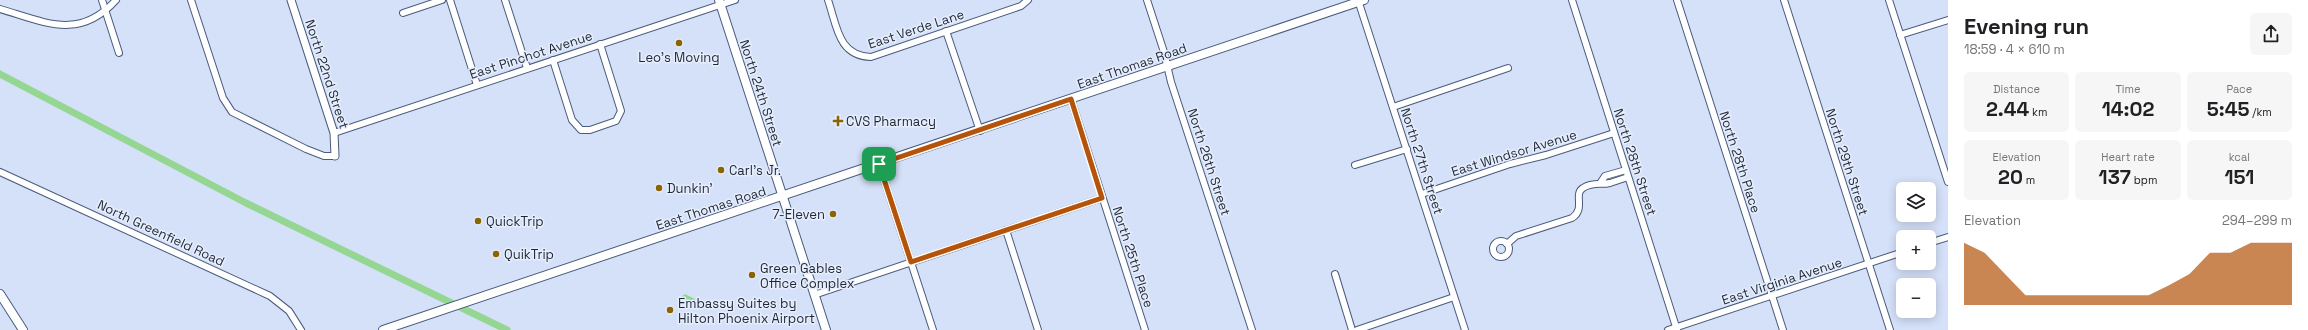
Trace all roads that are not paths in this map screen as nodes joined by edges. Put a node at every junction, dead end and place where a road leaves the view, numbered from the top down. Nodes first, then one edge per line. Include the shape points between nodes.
1 (102, 0) edge
2 (116, 0) edge
3 (191, 0) edge
4 (291, 0) edge
5 (442, 0) edge
6 (450, 0) edge
7 (505, 0) edge
8 (735, 0) edge
9 (828, 0) edge
10 (1028, 0) edge
11 (1147, 0) edge
12 (1572, 0) edge
13 (1676, 0) edge
14 (1784, 0) edge
15 (1889, 0) edge
16 (1360, 1) edge
17 (720, 2) edge
18 (0, 9) edge
19 (106, 12) junction
20 (403, 13) dead end
21 (1948, 20) edge
22 (946, 32) junction
23 (1900, 35) junction
24 (600, 44) junction
25 (119, 53) dead end
26 (552, 60) junction
27 (1168, 67) junction
28 (527, 68) junction
29 (1508, 68) dead end
30 (477, 85) junction
31 (1071, 99) junction
32 (1393, 106) junction
33 (980, 130) junction
34 (1614, 132) junction
35 (334, 133) junction
36 (1407, 149) junction
37 (335, 156) joint
38 (879, 164) junction
39 (1355, 166) dead end
40 (1626, 170) junction
41 (0, 172) edge
42 (1628, 177) junction
43 (1601, 182) junction
44 (1948, 182) edge
45 (1422, 194) junction
46 (782, 197) junction
47 (1102, 198) junction
48 (1006, 230) junction
49 (1948, 237) edge
50 (1936, 241) edge
51 (1507, 244) dead end
52 (1896, 254) edge
53 (911, 262) junction
54 (1869, 264) junction
55 (1335, 274) dead end
56 (0, 294) edge
57 (814, 294) junction
58 (1772, 295) junction
59 (1454, 297) junction
60 (396, 328) edge
61 (1676, 329) edge
62 (24, 330) edge
63 (301, 330) edge
64 (383, 330) edge
65 (826, 330) edge
66 (933, 330) edge
67 (1038, 330) edge
68 (1145, 330) edge
69 (1252, 330) edge
70 (1352, 330) edge
71 (1357, 330) edge
72 (1465, 330) edge
73 (1668, 330) edge
74 (1783, 330) edge
75 (1890, 330) edge

1 - 19 street
2 - 19 street
3 - 37 street via 226,105 232,112 306,149 324,156
4 - 35 street, North 22nd Street
5 - 20 street
6 - 30 street
7 - 28 street
8 - 17 street, East Pinchot Avenue
9 - 22 street, East Verde Lane via 842,42 854,55 871,57
10 - 22 street, East Verde Lane via 1021,6
11 - 27 street, North 26th Street
12 - 34 street, North 28th Street
13 - 58 street, North 28th Place
14 - 54 street, North 29th Street
15 - 23 street
16 - 27 main road, East Thomas Road
16 - 32 street, North 27th Street
17 - 24 street, East Pinchot Avenue
17 - 46 main road, North 24th Street
18 - 19 street via 69,26 88,22
19 - 25 street
21 - 23 street
22 - 33 street
23 - 44 street
24 - 26 street, East Pinchot Avenue
24 - 26 street via 621,111 616,121 590,130 581,130 572,120
26 - 28 street, East Pinchot Avenue
27 - 31 main road, East Thomas Road
27 - 69 street, North 26th Street
28 - 30 street, East Pinchot Avenue
29 - 32 street
30 - 35 street, East Pinchot Avenue
31 - 33 main road, East Thomas Road
31 - 47 street, North 25th Place
32 - 36 street, North 27th Street
33 - 38 main road, East Thomas Road
34 - 40 street, North 28th Street
34 - 45 street, East Windsor Avenue
35 - 37 street, North 22nd Street
36 - 39 street
36 - 45 street, North 27th Street
38 - 46 main road, East Thomas Road
38 - 53 street
40 - 42 street, North 28th Street
40 - 43 street via 1605,176
41 - 63 street, North Greenfield Road via 270,296 289,312
42 - 43 street via 1608,184
42 - 61 street, North 28th Street
43 - 51 street via 1582,188 1577,215 1516,236
45 - 59 street, North 27th Street
46 - 57 main road, North 24th Street
46 - 60 main road, East Thomas Road
47 - 48 street
47 - 68 street, North 25th Place
48 - 53 street
48 - 67 street
49 - 50 street
52 - 54 street, East Virginia Avenue
53 - 57 street
53 - 66 street
54 - 58 street, East Virginia Avenue
54 - 75 street, North 29th Street
55 - 70 street
56 - 62 main road
57 - 65 main road, North 24th Street
58 - 61 street, East Virginia Avenue
58 - 74 street, North 28th Place
59 - 71 street
59 - 72 street, North 27th Street
60 - 64 main road, East Thomas Road
61 - 73 street, East Virginia Avenue

